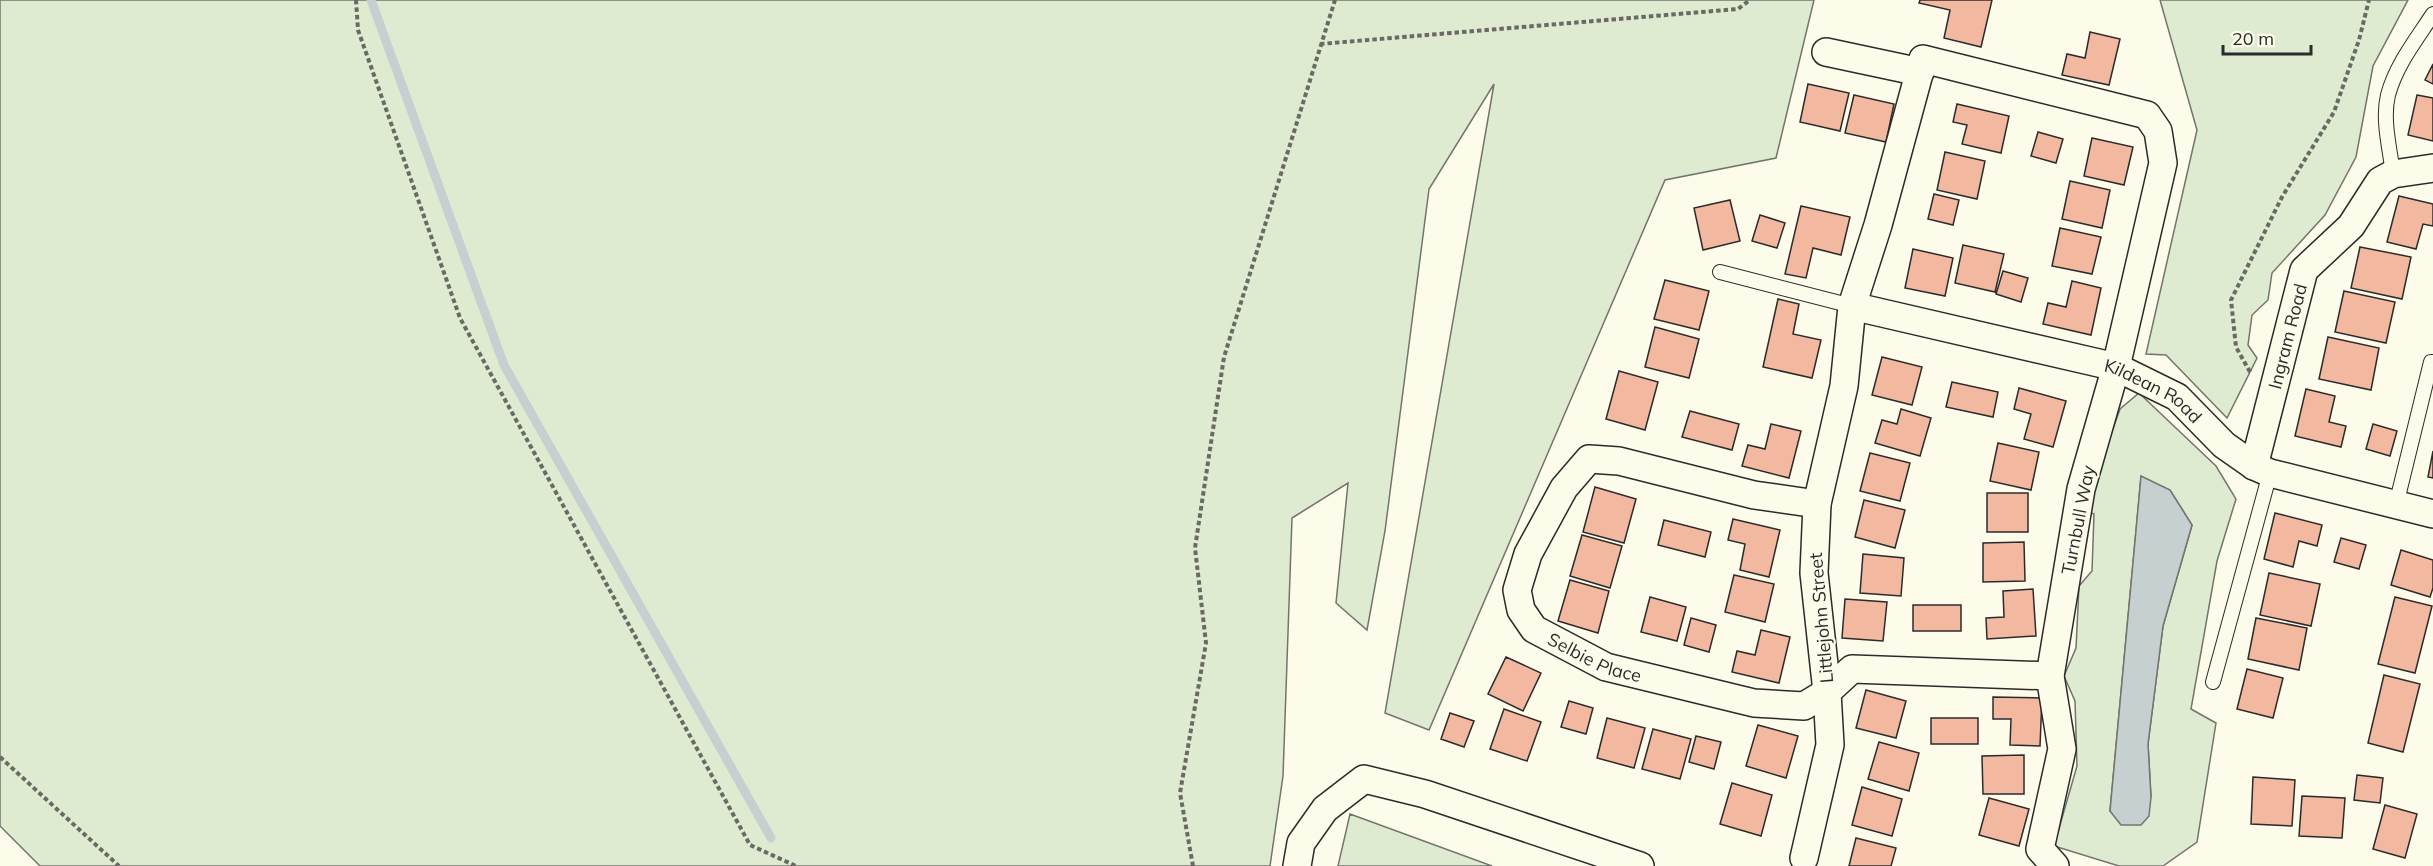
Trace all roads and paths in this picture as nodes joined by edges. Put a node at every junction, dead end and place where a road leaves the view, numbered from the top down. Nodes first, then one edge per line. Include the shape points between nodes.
1 (356, 0) edge
2 (1335, 0) edge
3 (1750, 0) edge
4 (2369, 0) edge
5 (2433, 14) edge
6 (1320, 44) junction
7 (1826, 52) dead end
8 (1920, 72) junction
9 (2433, 168) edge
10 (2393, 174) junction
11 (1720, 272) dead end
12 (1852, 306) junction
13 (2433, 362) edge
14 (2116, 367) junction
15 (2273, 390) junction
16 (2262, 470) junction
17 (1817, 504) junction
18 (2396, 505) junction
19 (2433, 514) edge
20 (2050, 675) junction
21 (2213, 682) dead end
22 (1827, 692) junction
23 (0, 757) edge
24 (1804, 858) dead end
25 (119, 866) edge
26 (796, 866) edge
27 (1193, 866) edge
28 (1298, 866) edge
29 (1640, 866) edge
30 (2055, 866) edge

1 - 26 path via 358,30 460,318 750,845
2 - 6 path
3 - 6 path via 1738,9
4 - 15 path via 2334,112 2282,196 2231,300 2236,347 2256,384
5 - 10 lane via 2404,57 2388,96
6 - 27 path via 1224,357 1195,548 1206,643 1180,793
7 - 8 street
8 - 12 street, Littlejohn Street
8 - 14 street, Turnbull Way via 1923,59 2147,115 2158,131 2163,163
9 - 10 street
10 - 15 street, Ingram Road via 2380,182 2351,226 2304,270
11 - 12 lane
12 - 14 street, Kildean Road
12 - 17 street, Littlejohn Street via 1844,386
13 - 18 lane
14 - 16 street, Kildean Road via 2177,397 2223,445
14 - 20 street, Turnbull Way via 2081,489
15 - 16 street, Ingram Road
16 - 18 street, Kildean Road
16 - 21 lane
17 - 22 street, Littlejohn Street via 1814,573
17 - 22 street, Selbie Place via 1754,495 1619,461 1589,459 1560,496 1528,554 1517,590 1521,610 1534,629 1606,668 1754,703 1804,706
18 - 19 street, Kildean Road
20 - 22 street via 1852,669
20 - 30 street, Turnbull Way via 2062,749 2040,849
22 - 24 street, Littlejohn Street via 1830,745
23 - 25 path
28 - 29 street via 1301,843 1324,809 1364,779 1425,794

